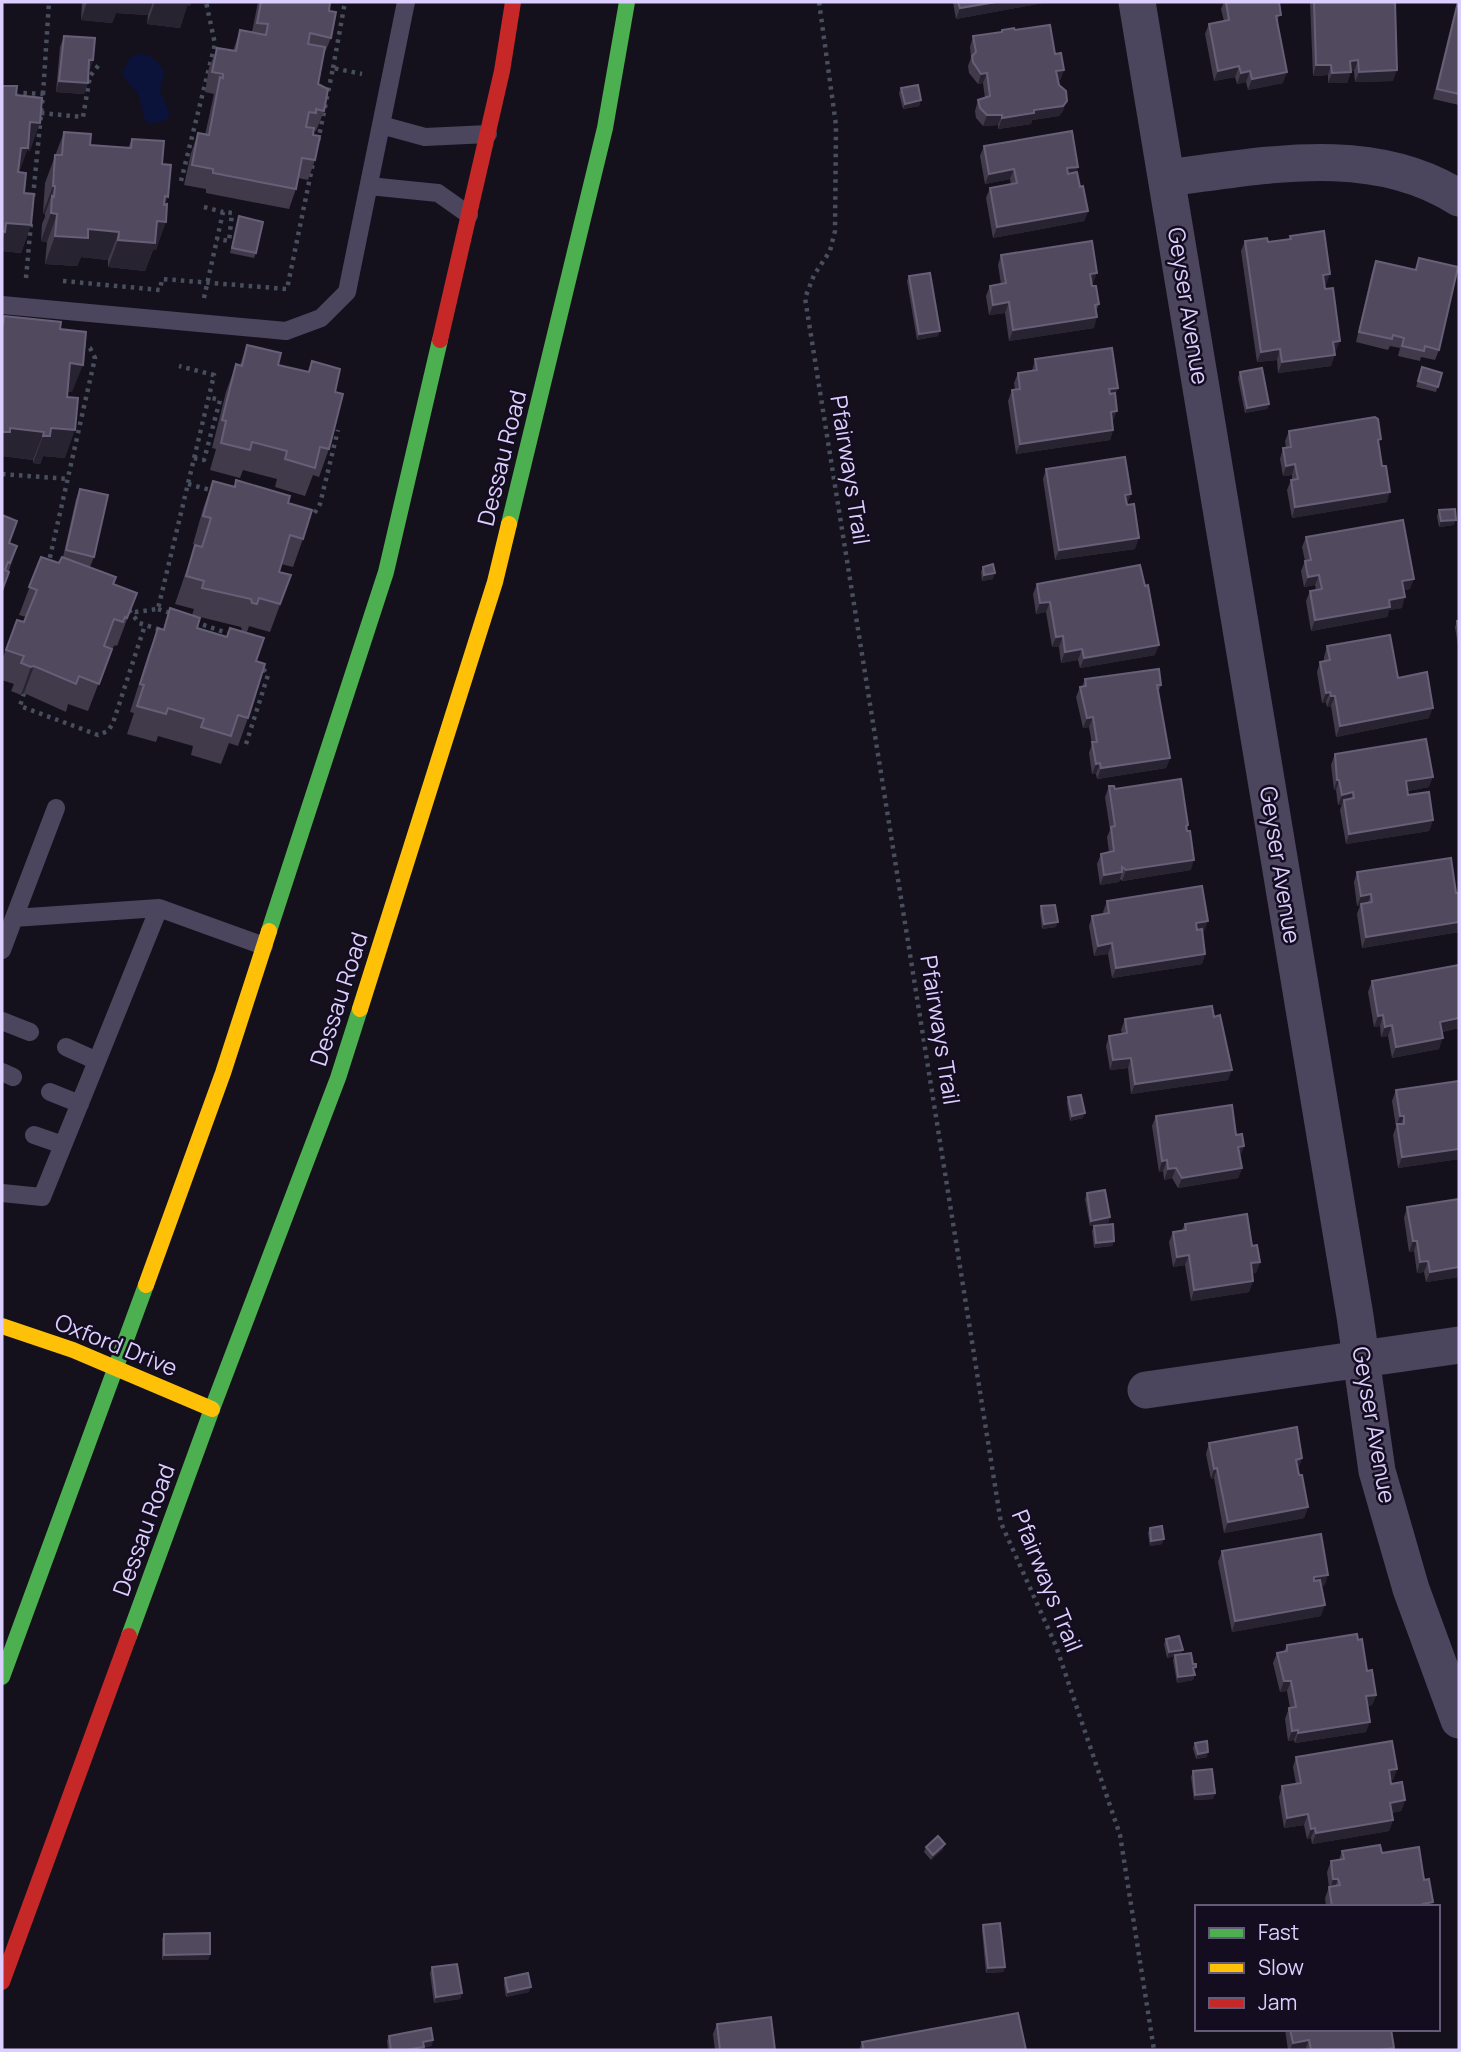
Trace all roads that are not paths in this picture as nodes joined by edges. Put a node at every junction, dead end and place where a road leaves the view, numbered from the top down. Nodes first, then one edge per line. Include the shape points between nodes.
1 (406, 2) edge
2 (513, 2) edge
3 (627, 2) edge
4 (1137, 2) edge
5 (382, 125) junction
6 (488, 134) junction
7 (1167, 178) junction
8 (369, 186) junction
9 (1459, 198) edge
10 (469, 215) junction
11 (2, 304) edge
12 (56, 808) dead end
13 (159, 908) junction
14 (15, 918) junction
15 (264, 946) junction
16 (2, 950) edge
17 (2, 1021) edge
18 (30, 1032) dead end
19 (66, 1047) dead end
20 (97, 1061) junction
21 (50, 1092) dead end
22 (80, 1104) junction
23 (34, 1135) dead end
24 (63, 1145) junction
25 (2, 1193) edge
26 (2, 1326) edge
27 (1459, 1345) edge
28 (1362, 1359) junction
29 (115, 1367) junction
30 (1146, 1390) dead end
31 (212, 1409) junction
32 (2, 1677) edge
33 (1459, 1720) edge
34 (2, 1982) edge

1 - 5 lane
2 - 6 main road
3 - 31 main road, Dessau Road via 605,128 495,582 338,1078
4 - 7 street, Geyser Avenue
5 - 6 lane via 425,137
5 - 8 lane
6 - 10 main road
7 - 9 street via 1298,162 1366,164 1413,176
7 - 28 street, Geyser Avenue
8 - 10 lane via 439,193
8 - 11 lane via 347,292 321,318 286,331
10 - 15 main road via 386,572
12 - 14 lane
13 - 14 lane
13 - 15 lane
13 - 20 lane
14 - 16 lane
15 - 29 main road via 223,1073
17 - 18 lane
19 - 20 lane
20 - 22 lane
21 - 22 lane
22 - 24 lane
23 - 24 lane
24 - 25 lane via 42,1197
26 - 29 main road, Oxford Drive
27 - 28 street
28 - 30 street
28 - 33 street, Geyser Avenue via 1377,1471 1411,1589
29 - 31 main road, Oxford Drive
29 - 32 main road
31 - 34 main road, Dessau Road

